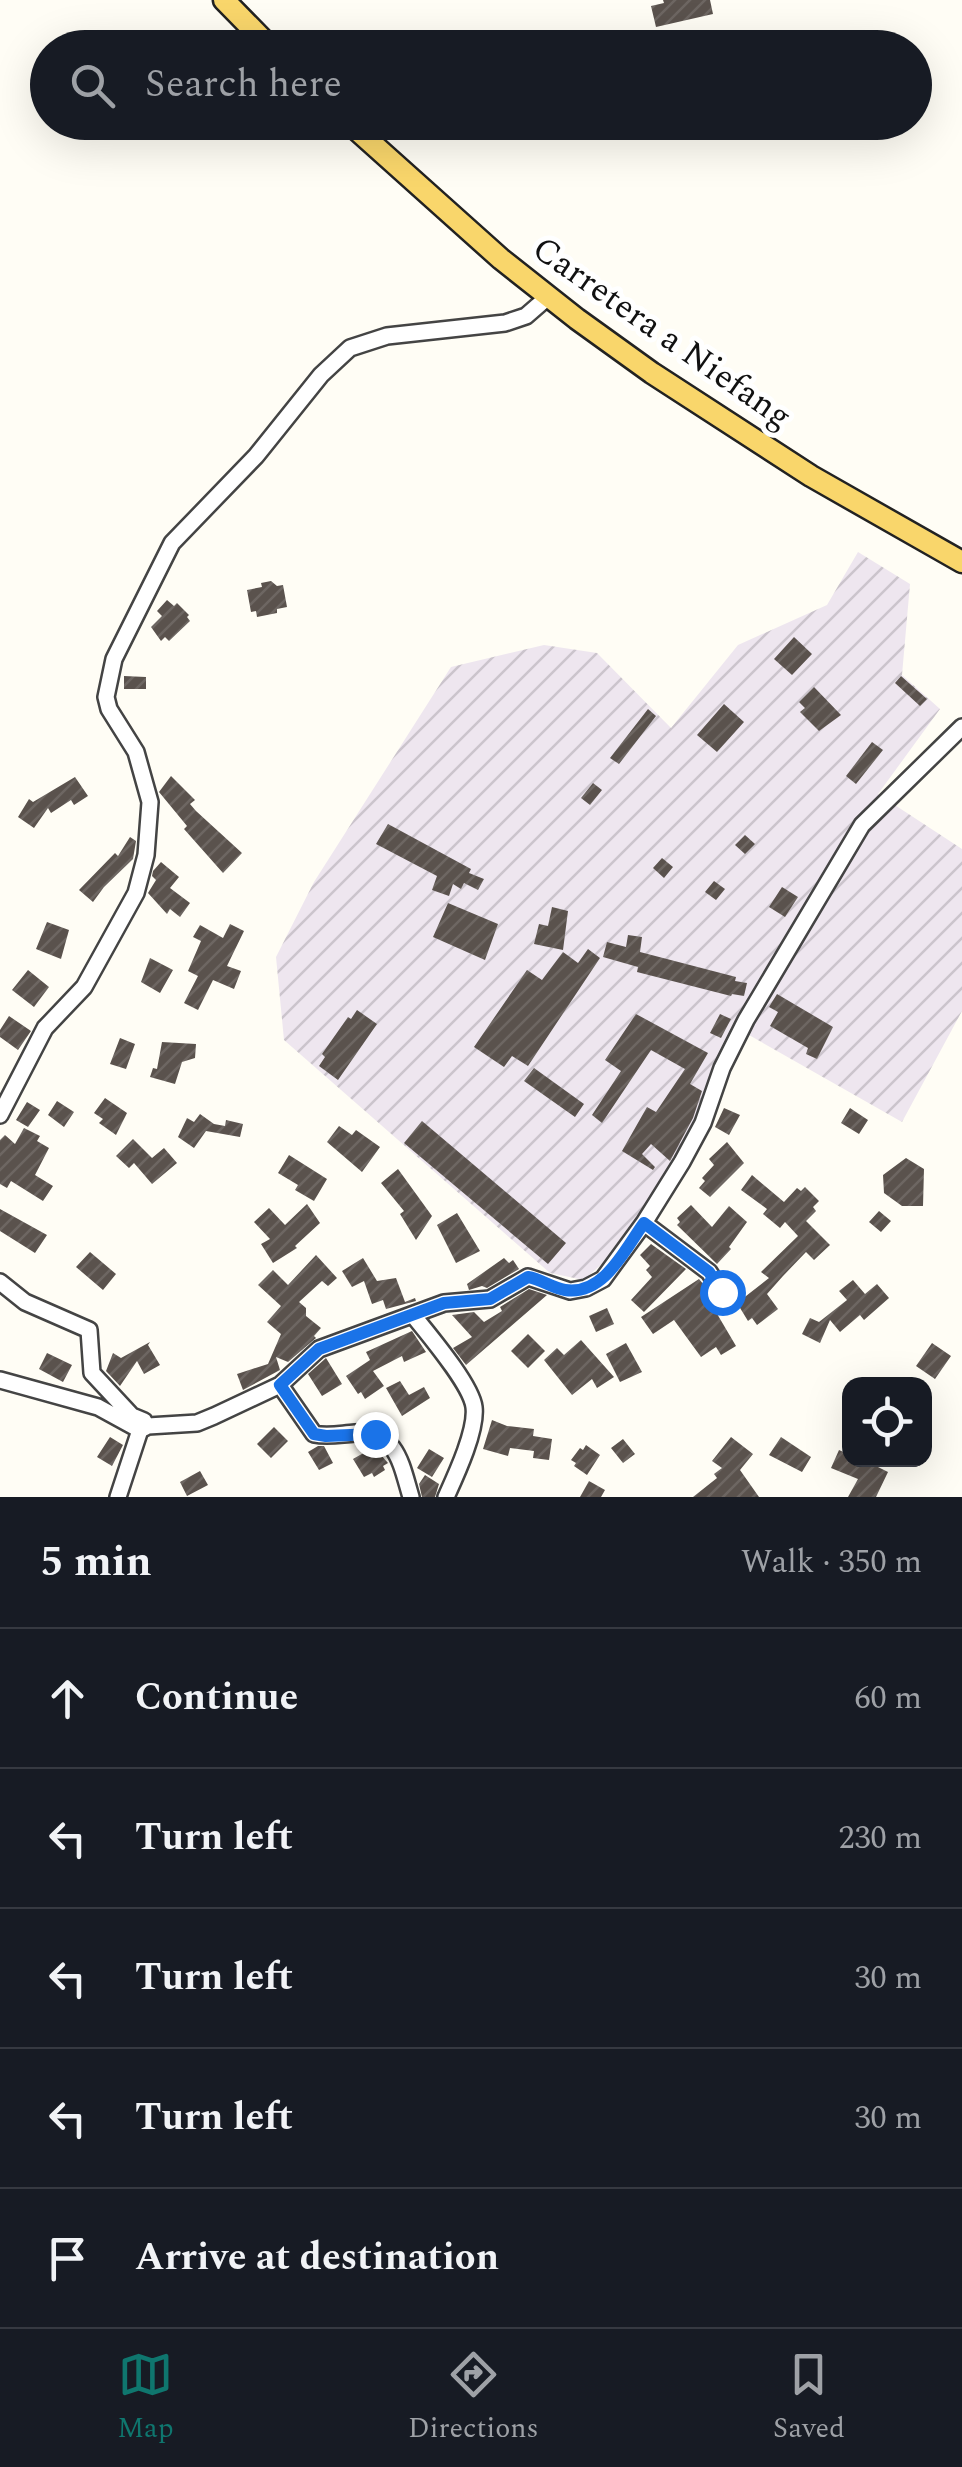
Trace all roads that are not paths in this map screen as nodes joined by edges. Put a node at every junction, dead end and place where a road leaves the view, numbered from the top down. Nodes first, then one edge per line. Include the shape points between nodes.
1 (224, 0) edge
2 (254, 30) edge
3 (368, 140) edge
4 (548, 296) junction
5 (962, 562) edge
6 (962, 726) edge
7 (0, 1115) edge
8 (644, 1223) junction
9 (0, 1282) edge
10 (722, 1292) dead end
11 (413, 1315) junction
12 (0, 1380) edge
13 (280, 1385) junction
14 (158, 1426) junction
15 (140, 1430) junction
16 (118, 1497) edge
17 (411, 1497) edge
18 (446, 1497) edge

1 - 2 main road
3 - 4 main road, Carretera a Niefang
4 - 5 main road, Carretera a Niefang via 794,466
4 - 7 street via 526,316 505,323 387,336 350,348 172,543 114,660 106,696 136,752 150,802 136,893 84,986 45,1028
6 - 8 street via 862,825 774,969 722,1068 702,1123
8 - 10 street via 709,1272
8 - 11 street via 603,1279 586,1288 570,1291 528,1277 490,1299 452,1301
9 - 14 street via 25,1302 88,1330 92,1374 132,1416
11 - 13 street via 319,1349
11 - 18 street via 473,1401 460,1466
12 - 15 street via 98,1406
13 - 14 street via 197,1423
13 - 17 street via 314,1434 389,1440
14 - 15 street
15 - 16 street

